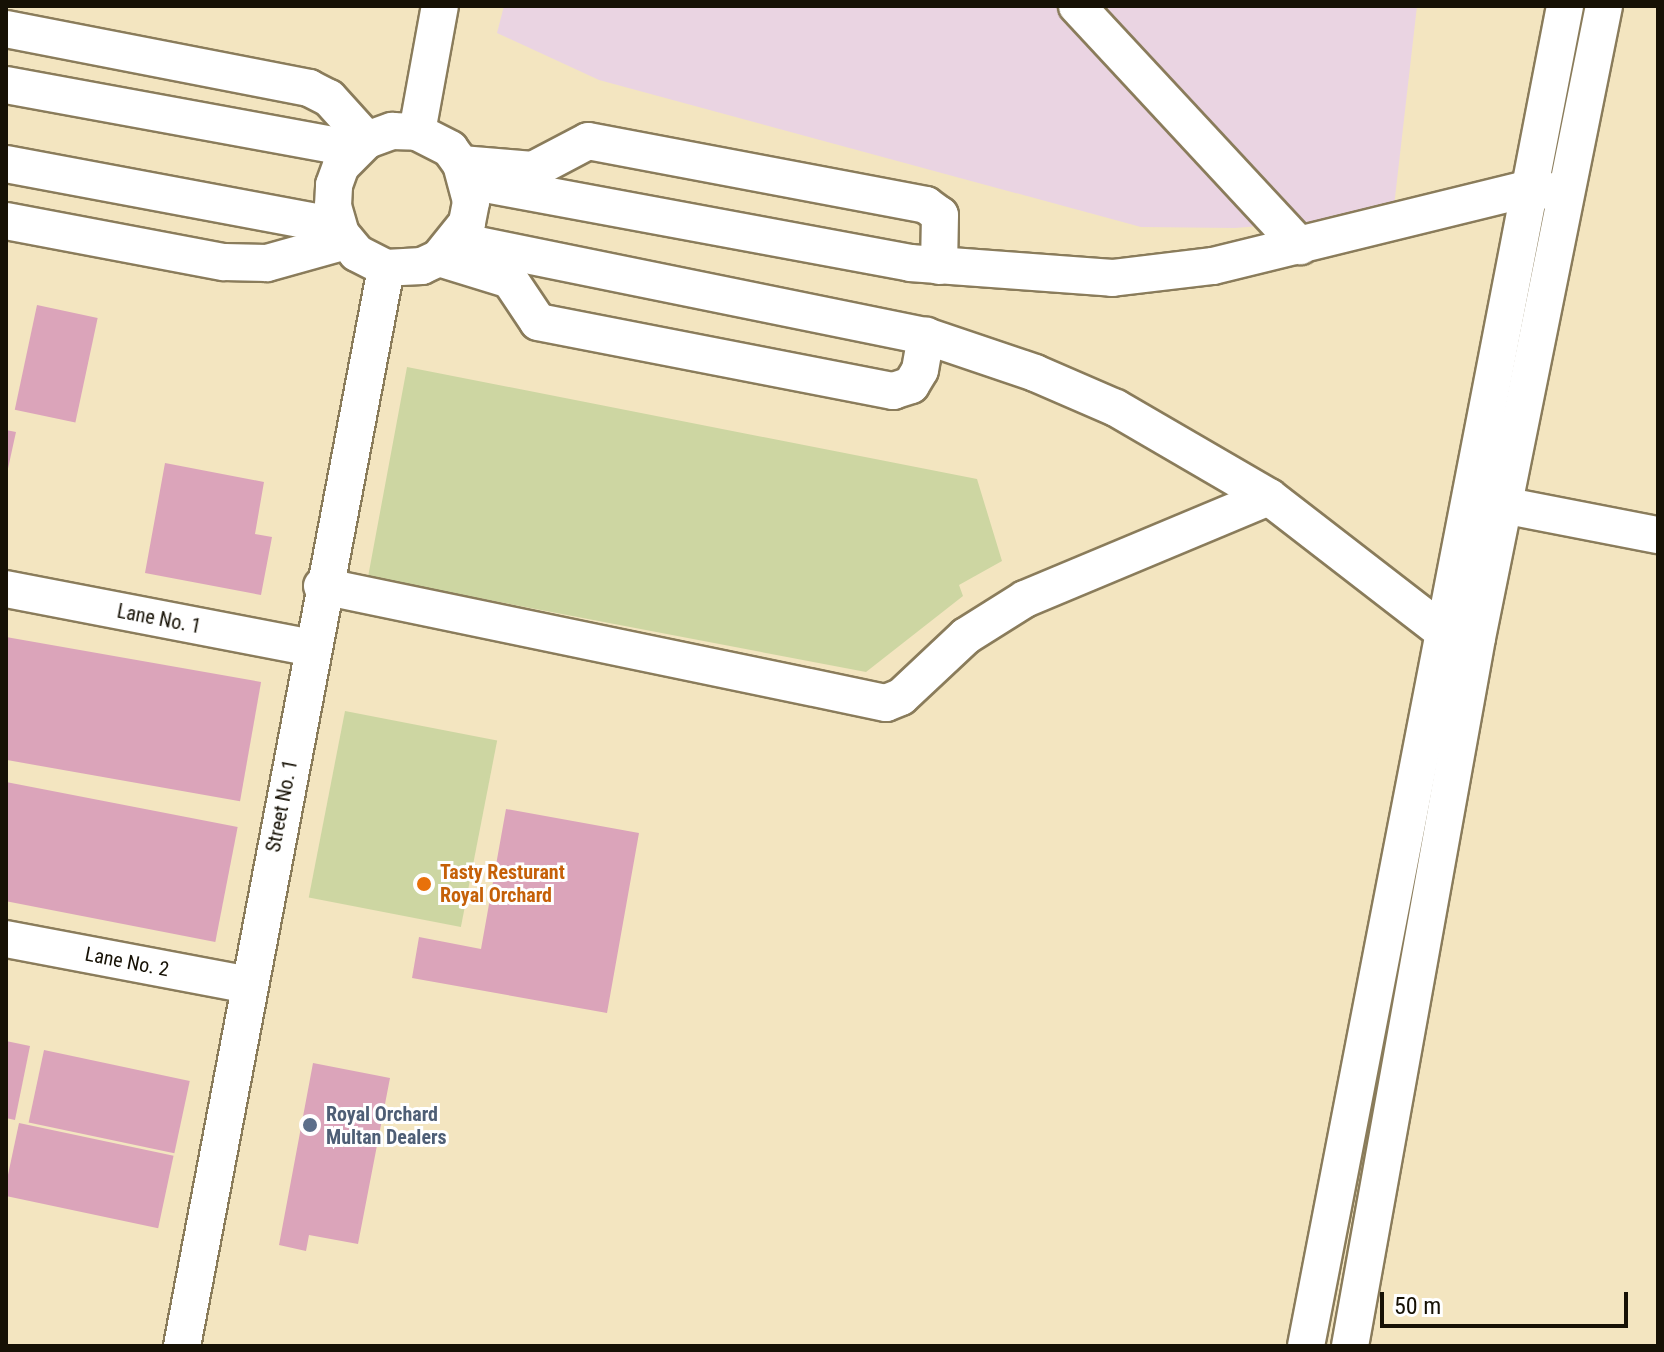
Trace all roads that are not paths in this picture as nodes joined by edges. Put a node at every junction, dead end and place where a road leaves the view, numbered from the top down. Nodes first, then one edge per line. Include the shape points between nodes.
1 (440, 6) edge
2 (1077, 6) edge
3 (1565, 6) edge
4 (1604, 6) edge
5 (6, 29) edge
6 (6, 85) edge
7 (417, 132) junction
8 (360, 144) junction
9 (6, 164) edge
10 (465, 172) junction
11 (1527, 189) junction
12 (1564, 192) junction
13 (6, 221) edge
14 (342, 234) junction
15 (1300, 246) junction
16 (448, 250) junction
17 (939, 266) junction
18 (386, 268) junction
19 (926, 336) junction
20 (1269, 497) junction
21 (1503, 505) junction
22 (1658, 535) edge
23 (322, 586) junction
24 (6, 589) edge
25 (1441, 630) junction
26 (1477, 638) junction
27 (312, 648) junction
28 (6, 939) edge
29 (249, 985) junction
30 (182, 1346) edge
31 (1306, 1346) edge
32 (1350, 1346) edge

1 - 7 street
2 - 15 street
3 - 11 street
4 - 12 street
5 - 8 street via 309,88 329,98
6 - 8 street
7 - 8 street via 392,131
7 - 10 street via 450,149
8 - 14 street via 334,185
9 - 14 street
10 - 16 street via 469,212
10 - 17 street
10 - 17 street via 533,170 588,141 926,205 940,215
11 - 12 street
11 - 15 street
11 - 25 street
12 - 21 street
13 - 14 street via 238,263 267,263
14 - 18 street
15 - 17 street via 1170,274 1112,278
16 - 18 street via 413,268
16 - 19 street
16 - 19 street via 510,280 538,322 893,391 911,385 920,370
18 - 23 street, Street No. 1
19 - 20 street via 1035,373 1116,408
20 - 23 street via 1025,599 966,636 901,697 886,703
20 - 25 street
21 - 22 street
21 - 26 street
23 - 27 street, Street No. 1
24 - 27 street, Lane No. 1
25 - 26 street
25 - 31 street
26 - 32 street
27 - 29 street, Street No. 1
28 - 29 street, Lane No. 2
29 - 30 street, Street No. 1

